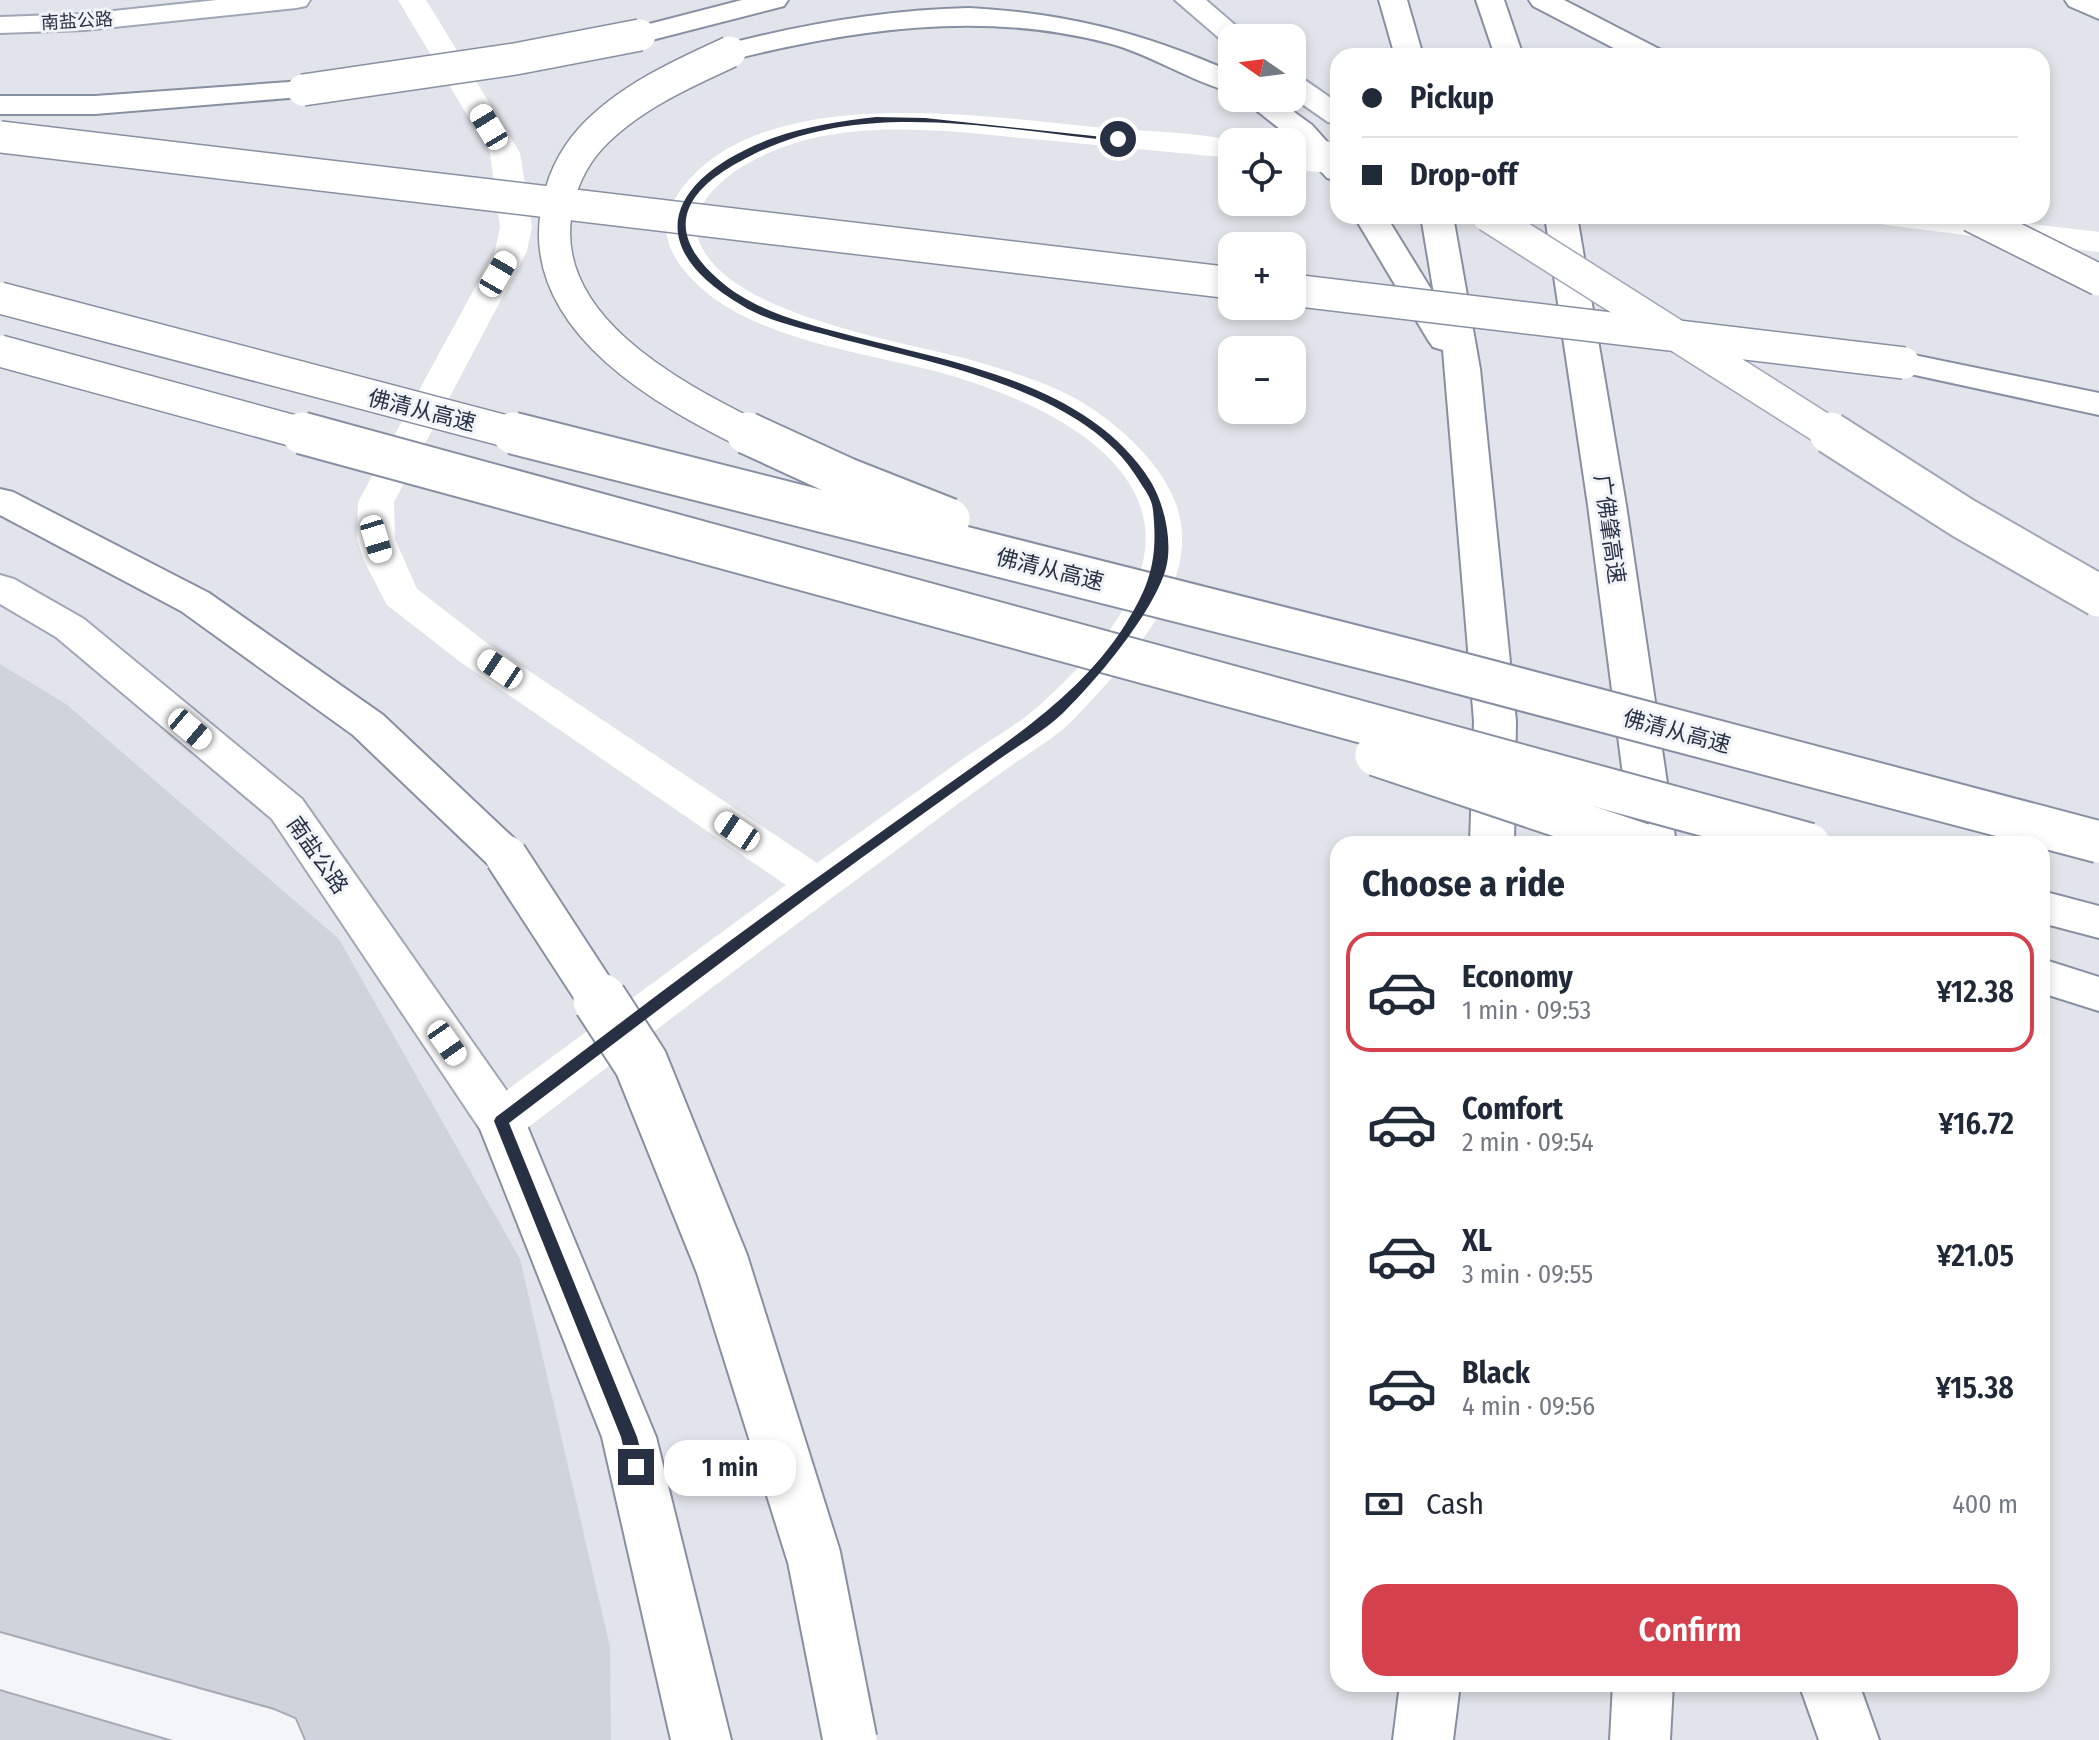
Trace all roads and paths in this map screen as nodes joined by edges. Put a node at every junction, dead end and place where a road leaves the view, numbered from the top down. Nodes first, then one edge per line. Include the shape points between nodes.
1 (296, 0) edge
2 (412, 0) edge
3 (774, 0) edge
4 (1189, 0) edge
5 (1393, 0) edge
6 (1490, 0) edge
7 (1543, 0) edge
8 (2079, 0) edge
9 (2099, 11) edge
10 (1219, 24) edge
11 (0, 25) edge
12 (1407, 48) edge
13 (1506, 48) edge
14 (1636, 48) edge
15 (1218, 77) edge
16 (1306, 94) edge
17 (0, 105) edge
18 (1330, 110) edge
19 (1275, 112) edge
20 (0, 137) edge
21 (1218, 148) edge
22 (1306, 155) edge
23 (1330, 157) edge
24 (1330, 163) edge
25 (1375, 224) edge
26 (1438, 224) edge
27 (1501, 224) edge
28 (1562, 224) edge
29 (1952, 224) edge
30 (1987, 224) edge
31 (2099, 242) edge
32 (2099, 280) edge
33 (1218, 281) edge
34 (1306, 292) edge
35 (0, 298) edge
36 (0, 351) edge
37 (1463, 369) junction
38 (2099, 404) edge
39 (0, 500) edge
40 (0, 587) edge
41 (2099, 596) edge
42 (922, 604) junction
43 (1410, 660) junction
44 (1492, 836) edge
45 (1618, 836) edge
46 (1653, 836) edge
47 (1779, 836) edge
48 (2099, 842) edge
49 (817, 884) junction
50 (2050, 909) edge
51 (2099, 922) edge
52 (2050, 979) edge
53 (2099, 994) edge
54 (501, 1121) junction
55 (0, 1661) edge
56 (1429, 1692) edge
57 (1643, 1692) edge
58 (1832, 1692) edge
59 (274, 1740) edge
60 (701, 1740) edge
61 (850, 1740) edge
62 (1423, 1740) edge
63 (1640, 1740) edge
64 (1849, 1740) edge

1 - 11 main road, 南盐公路 via 85,22
2 - 49 main road via 505,153 516,227 511,251 376,502 376,539 383,561 401,596 473,652
3 - 17 main road, bridge via 640,35 515,59 303,90 95,105
4 - 10 main road
5 - 12 main road
6 - 13 main road
7 - 14 main road
8 - 9 main road
15 - 43 main road, bridge via 1113,36 989,18 865,21 799,32 730,52 659,85 619,112 565,173 554,208 554,254 567,290 599,333 636,369 706,412 828,472 1019,545
16 - 18 main road
19 - 24 main road
20 - 33 main road, bridge
21 - 49 main road via 876,119 824,126 774,141 701,183 684,208 680,235 694,259 748,306 1016,386 1076,415 1128,454 1158,503 1161,566 1129,629 1057,712
22 - 23 main road, bridge
25 - 37 main road
26 - 37 main road
27 - 41 main road, bridge via 1963,518
28 - 46 main road, 广佛肇高速
29 - 31 main road, bridge
30 - 32 main road, bridge
34 - 38 main road, bridge via 1904,363
35 - 43 main road, 佛清从高速, bridge
36 - 42 main road, bridge
37 - 44 main road via 1495,721
39 - 61 main road, bridge via 208,611 368,725 506,856 641,1063 722,1264 814,1557
40 - 54 main road, 南盐公路 via 70,628 287,809
42 - 45 main road, bridge
42 - 47 main road, bridge
43 - 48 main road, 佛清从高速, bridge
49 - 54 main road
50 - 51 main road
52 - 53 main road
54 - 60 main road, 南盐公路 via 629,1437
55 - 59 street
56 - 62 main road
57 - 63 main road
58 - 64 main road

